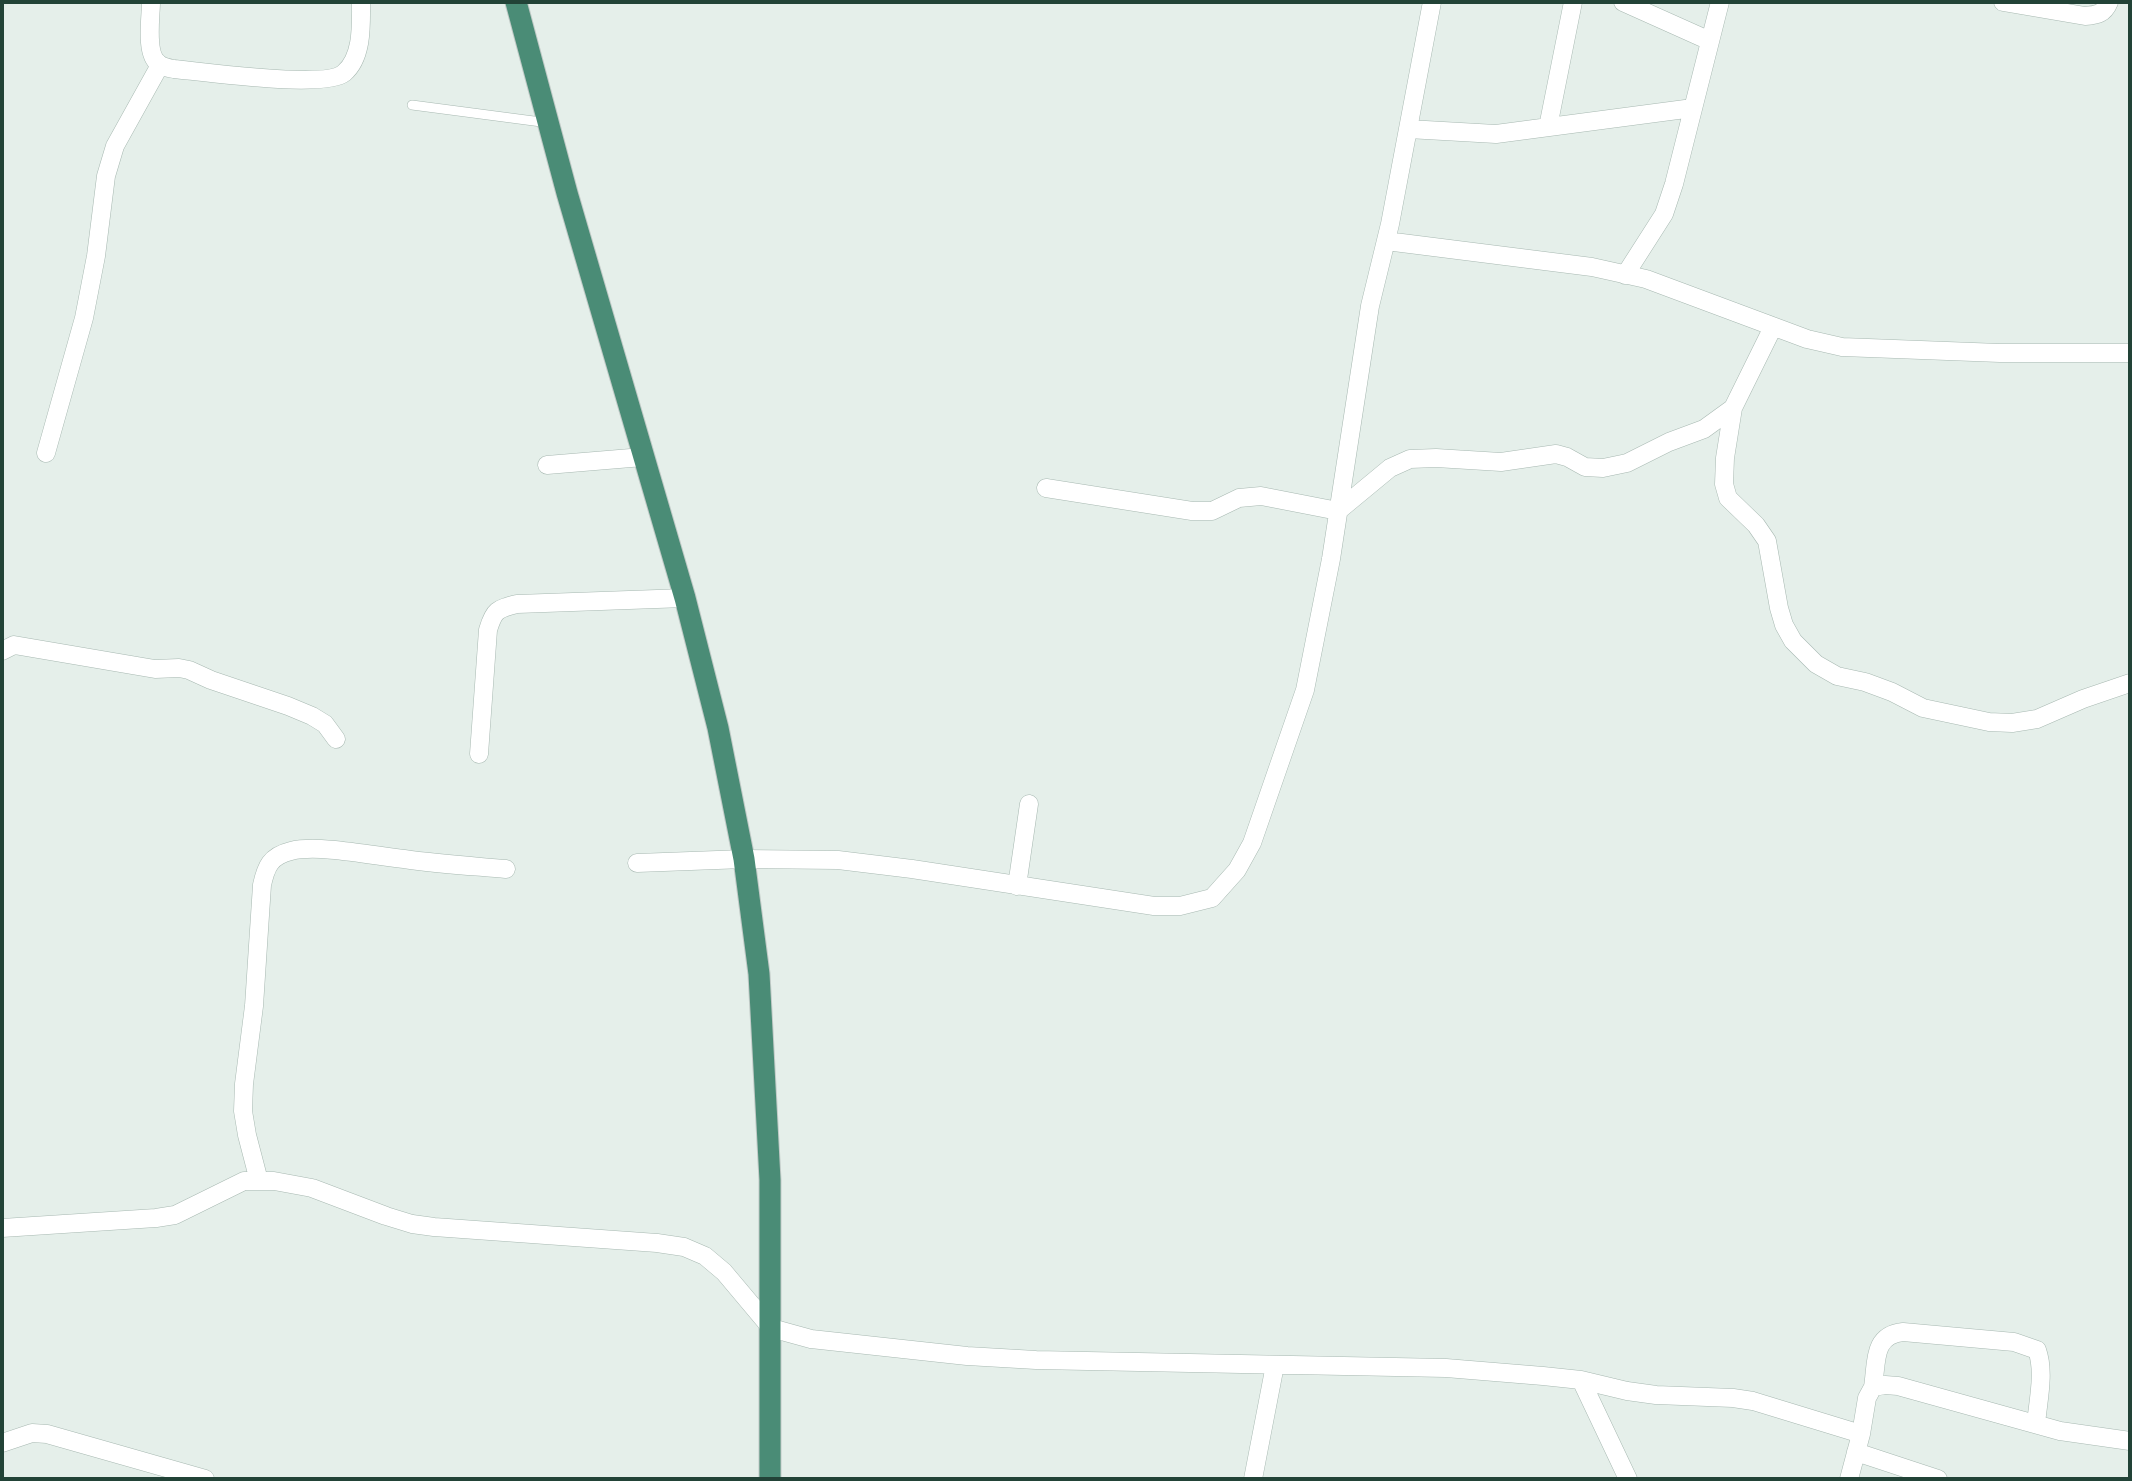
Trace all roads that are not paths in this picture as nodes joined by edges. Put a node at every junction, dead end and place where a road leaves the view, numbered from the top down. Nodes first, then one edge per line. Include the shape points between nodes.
1 (151, 2) edge
2 (361, 2) edge
3 (516, 2) edge
4 (1432, 2) edge
5 (1573, 2) edge
6 (1623, 2) edge
7 (1720, 2) edge
8 (2003, 2) edge
9 (2109, 2) edge
10 (1710, 41) junction
11 (160, 65) junction
12 (412, 105) dead end
13 (1693, 108) junction
14 (549, 123) junction
15 (1548, 127) junction
16 (1408, 129) junction
17 (1386, 241) junction
18 (1625, 275) junction
19 (1773, 327) junction
20 (2130, 353) edge
21 (1734, 408) junction
22 (46, 453) dead end
23 (643, 457) junction
24 (547, 465) dead end
25 (1046, 488) dead end
26 (1338, 511) junction
27 (685, 598) junction
28 (2, 651) edge
29 (2130, 683) edge
30 (337, 739) dead end
31 (479, 754) dead end
32 (1029, 804) dead end
33 (744, 859) junction
34 (637, 863) dead end
35 (506, 869) dead end
36 (1017, 886) junction
37 (259, 1181) junction
38 (2, 1228) edge
39 (771, 1328) junction
40 (1275, 1365) junction
41 (1581, 1380) junction
42 (1873, 1387) junction
43 (2036, 1424) junction
44 (1861, 1434) junction
45 (2130, 1441) edge
46 (2, 1443) edge
47 (1856, 1452) junction
48 (205, 1479) edge
49 (770, 1479) edge
50 (1253, 1479) edge
51 (1628, 1479) edge
52 (1849, 1479) edge
53 (1938, 1479) edge

1 - 11 street via 150,43 152,57
2 - 11 street via 356,55 337,78 307,80
3 - 14 highway
4 - 16 street
5 - 15 street
6 - 10 street
7 - 10 street
8 - 9 street via 2085,16 2099,15
10 - 13 street
11 - 22 street via 115,146 106,176 84,318
12 - 14 lane
13 - 15 street
13 - 18 street via 1664,214
14 - 23 highway
15 - 16 street via 1496,134
16 - 17 street
17 - 18 street
17 - 26 street via 1370,306
18 - 19 street
19 - 20 street via 1842,347
19 - 21 street
21 - 26 street via 1704,429 1628,463 1603,468 1585,467 1556,454 1501,462 1410,459 1390,468
21 - 29 street via 1725,458 1728,498 1767,541 1784,625 1816,664 1923,708 1989,722 2037,719
23 - 24 street
23 - 27 highway
25 - 26 street via 1192,511 1212,511 1239,498 1261,496
26 - 36 street via 1305,690 1252,843 1237,870 1212,898 1180,906
27 - 31 street via 499,608 488,630
27 - 33 highway via 721,741
28 - 30 street via 14,645 155,669 189,670 312,716
32 - 36 street
33 - 34 street
33 - 36 street via 838,860
33 - 39 highway via 764,1041
35 - 37 street via 307,850 274,858 265,869 243,1111
37 - 38 street via 244,1181 175,1215
37 - 39 street via 312,1188 423,1225 684,1247 724,1272
39 - 40 street via 811,1339 967,1356
39 - 49 highway
40 - 41 street via 1446,1368
40 - 50 street
41 - 44 street via 1656,1395 1753,1401
41 - 51 street
42 - 43 street via 1898,1386
42 - 43 street via 1880,1346 1893,1333 2014,1342 2037,1350 2040,1358
42 - 44 street
43 - 45 street
44 - 47 street
46 - 48 street via 32,1433 47,1434
47 - 52 street
47 - 53 street

